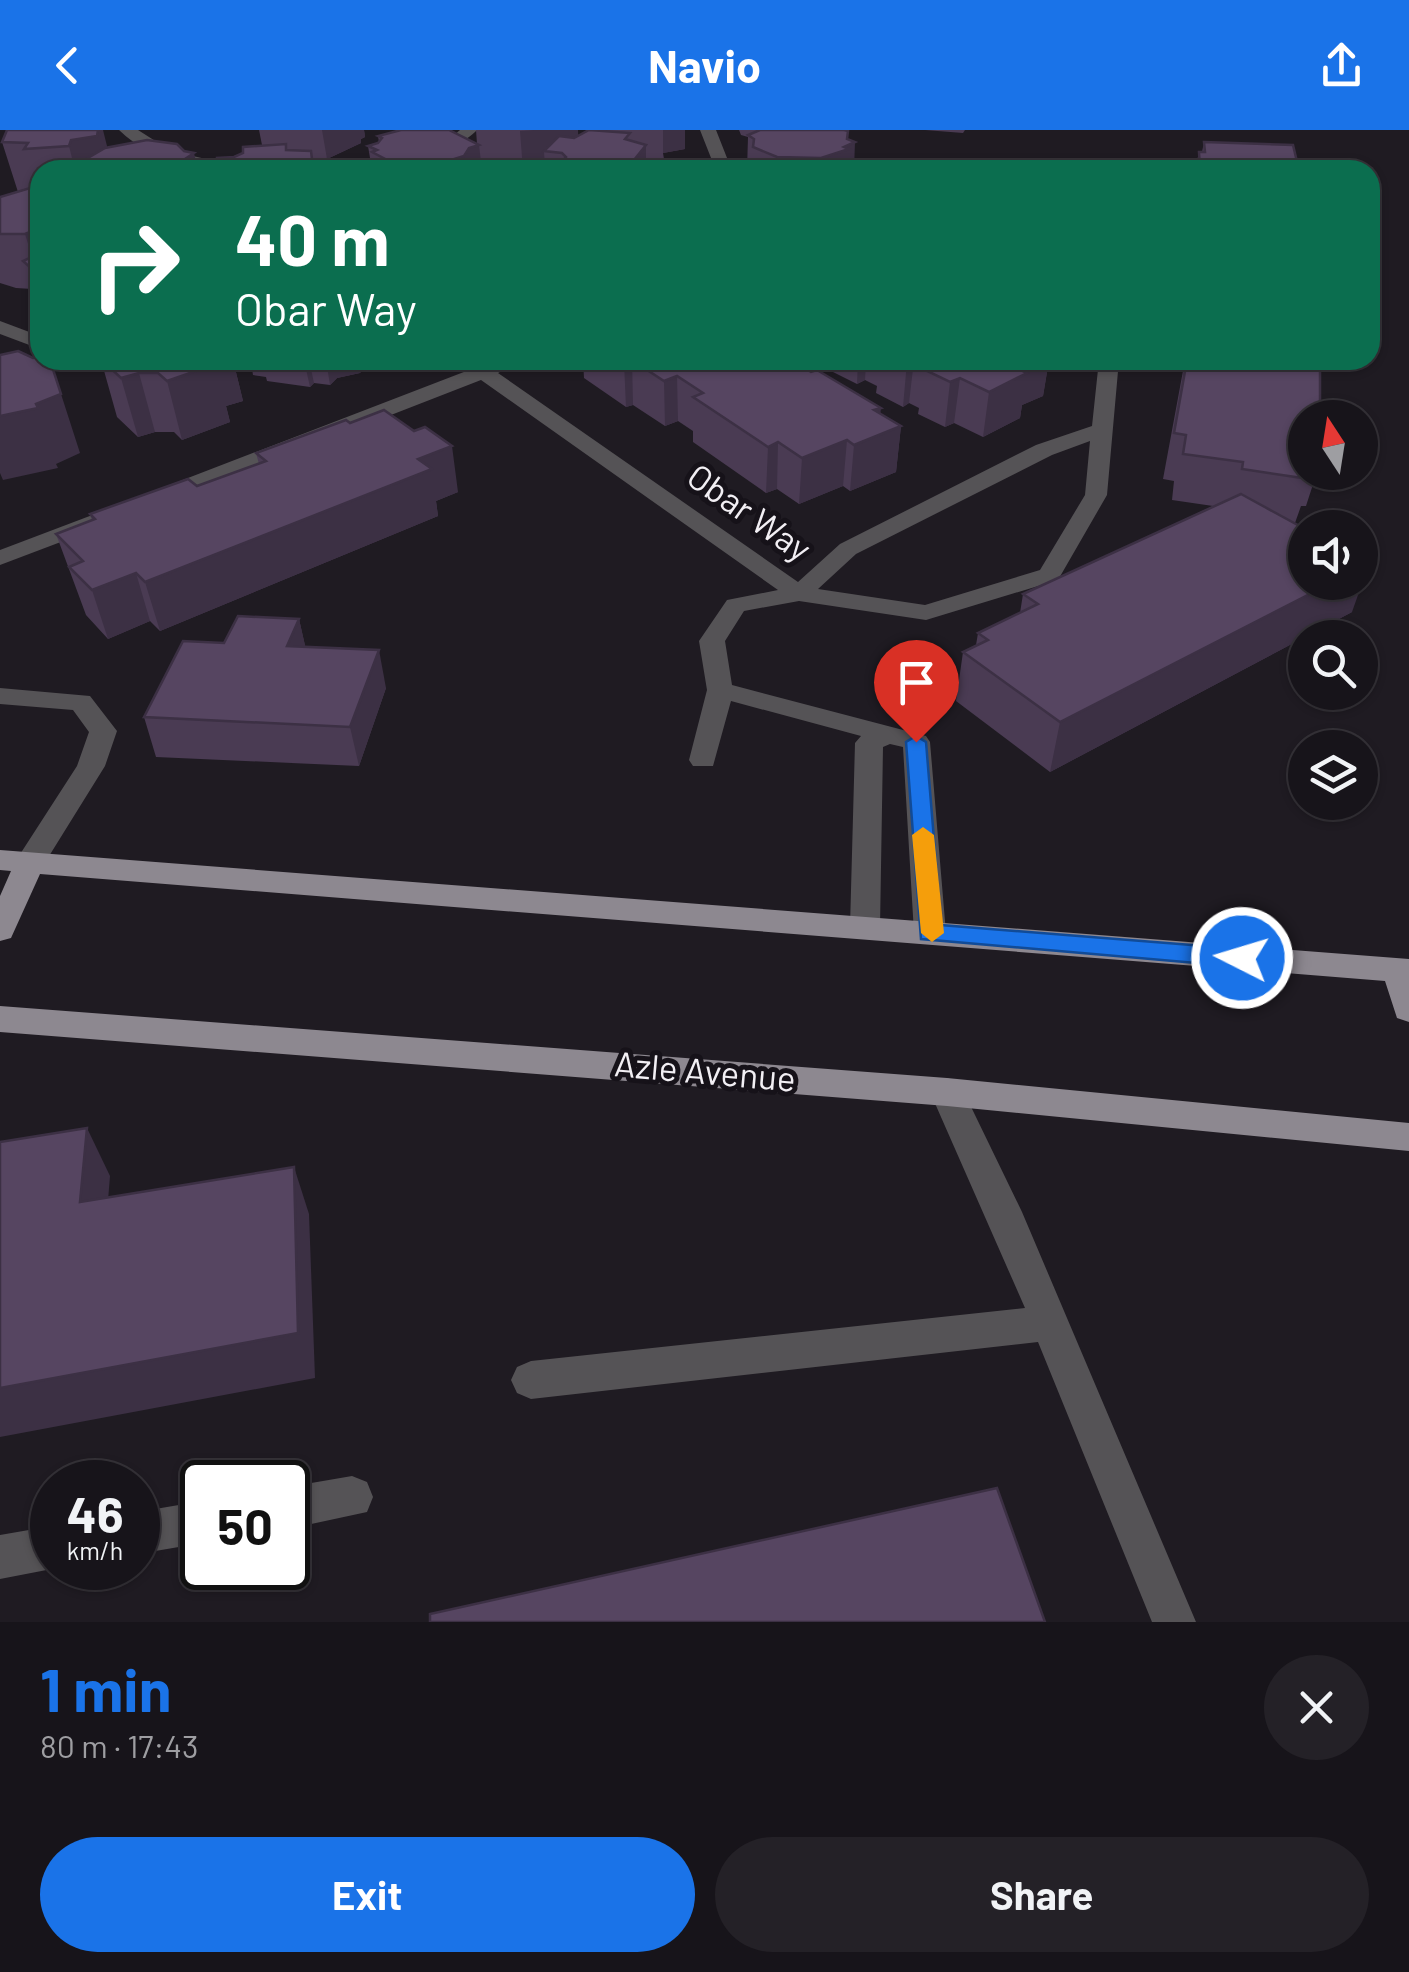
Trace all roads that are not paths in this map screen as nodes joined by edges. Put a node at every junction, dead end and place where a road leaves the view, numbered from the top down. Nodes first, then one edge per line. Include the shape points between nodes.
1 (127, 130) edge
2 (469, 130) edge
3 (708, 130) edge
4 (193, 160) edge
5 (383, 160) edge
6 (720, 160) edge
7 (0, 327) edge
8 (30, 339) edge
9 (488, 370) edge
10 (1106, 370) edge
11 (483, 372) junction
12 (1102, 430) junction
13 (0, 558) edge
14 (799, 594) junction
15 (720, 690) junction
16 (0, 696) edge
17 (889, 733) junction
18 (703, 760) dead end
19 (15, 861) edge
20 (866, 927) junction
21 (0, 930) edge
22 (930, 933) junction
23 (1404, 970) edge
24 (1409, 1009) edge
25 (0, 1019) edge
26 (947, 1092) junction
27 (1409, 1137) edge
28 (1050, 1323) junction
29 (532, 1380) dead end
30 (352, 1497) dead end
31 (310, 1504) edge
32 (1174, 1622) edge

1 - 4 street via 166,155
2 - 5 street via 459,139
3 - 6 street
7 - 8 street
9 - 11 street
10 - 12 street
11 - 13 street
11 - 14 street, Obar Way
12 - 14 street via 1044,450 848,549
12 - 14 street via 1096,495 1049,574 926,612
14 - 15 street, Obar Way via 736,605 712,641
15 - 17 street
15 - 18 street
16 - 19 street via 81,702 103,731 91,766
17 - 20 street via 868,743
17 - 22 street via 916,742
19 - 20 main road
19 - 21 main road
20 - 22 main road
22 - 23 main road
23 - 24 main road
25 - 26 main road, Azle Avenue
26 - 27 main road, Azle Avenue
26 - 28 street
28 - 29 street
28 - 32 street
30 - 31 street

